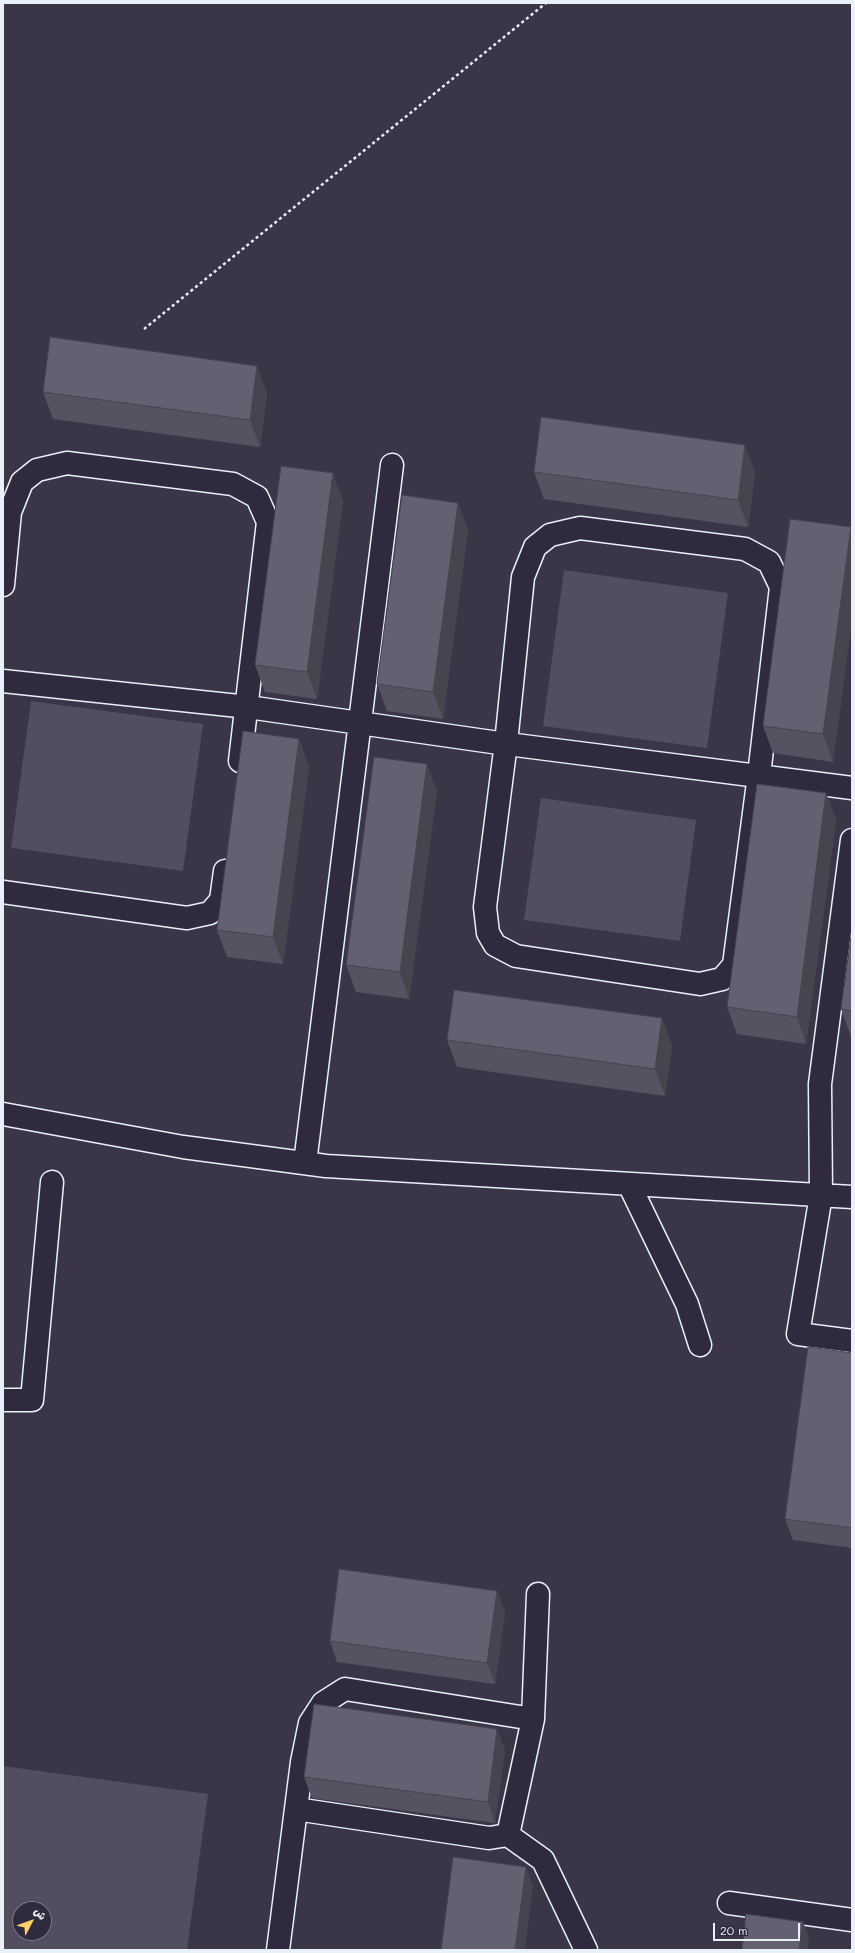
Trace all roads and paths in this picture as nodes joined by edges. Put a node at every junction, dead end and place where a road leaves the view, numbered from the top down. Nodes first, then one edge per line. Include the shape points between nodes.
1 (546, 3) edge
2 (144, 329) dead end
3 (392, 465) dead end
4 (3, 585) edge
5 (3, 681) edge
6 (248, 707) junction
7 (361, 723) junction
8 (506, 743) junction
9 (759, 775) junction
10 (237, 784) edge
11 (852, 788) edge
12 (852, 840) edge
13 (227, 854) edge
14 (3, 892) edge
15 (3, 1114) edge
16 (305, 1163) junction
17 (52, 1182) dead end
18 (629, 1184) junction
19 (821, 1195) junction
20 (852, 1197) edge
21 (852, 1341) edge
22 (700, 1345) dead end
23 (3, 1400) edge
24 (538, 1594) dead end
25 (533, 1719) junction
26 (296, 1809) junction
27 (508, 1835) junction
28 (729, 1903) dead end
29 (852, 1920) edge
30 (278, 1950) edge
31 (586, 1950) edge

1 - 2 path
3 - 7 lane
4 - 6 lane via 10,512 22,482 38,470 67,463 233,484 257,497 268,522
5 - 6 lane
6 - 7 lane
6 - 10 lane
7 - 8 lane
7 - 16 lane
8 - 9 lane
8 - 9 lane via 485,907 488,933 495,945 516,956 700,984 722,979 734,965
8 - 9 lane via 523,577 535,547 550,535 580,528 745,549 769,562 781,587
9 - 11 lane
12 - 19 lane via 820,1084
13 - 14 lane via 221,900 210,913 187,918
15 - 16 lane via 183,1147
16 - 18 lane
17 - 23 lane via 32,1400
18 - 19 lane
18 - 22 lane via 687,1304
19 - 20 lane
19 - 21 lane via 798,1334
24 - 25 lane
25 - 26 lane via 345,1689 323,1703 310,1723
25 - 27 lane
26 - 27 lane via 488,1838
26 - 30 lane
27 - 31 lane via 543,1860
28 - 29 lane

